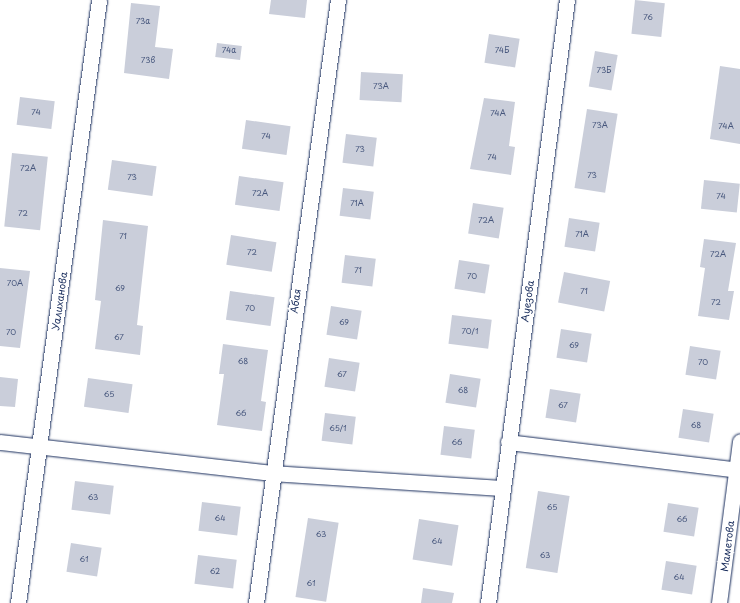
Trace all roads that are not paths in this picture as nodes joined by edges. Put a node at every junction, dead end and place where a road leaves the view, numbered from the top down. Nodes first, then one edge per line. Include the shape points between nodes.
1 (99, 0) edge
2 (338, 0) edge
3 (567, 0) edge
4 (740, 441) edge
5 (0, 442) edge
6 (508, 442) junction
7 (39, 446) junction
8 (738, 470) edge
9 (271, 474) junction
10 (502, 488) junction
11 (18, 603) edge
12 (256, 603) edge
13 (488, 603) edge
14 (719, 603) edge

1 - 7 street, Уалиханова
2 - 9 street, Абая
3 - 6 street, Ауезова
4 - 8 street, Маметова
5 - 7 street
6 - 8 street
6 - 10 street, Ауезова
7 - 9 street
7 - 11 street, Уалиханова
8 - 14 street, Маметова
9 - 10 street
9 - 12 street, Абая
10 - 13 street, Ауезова

